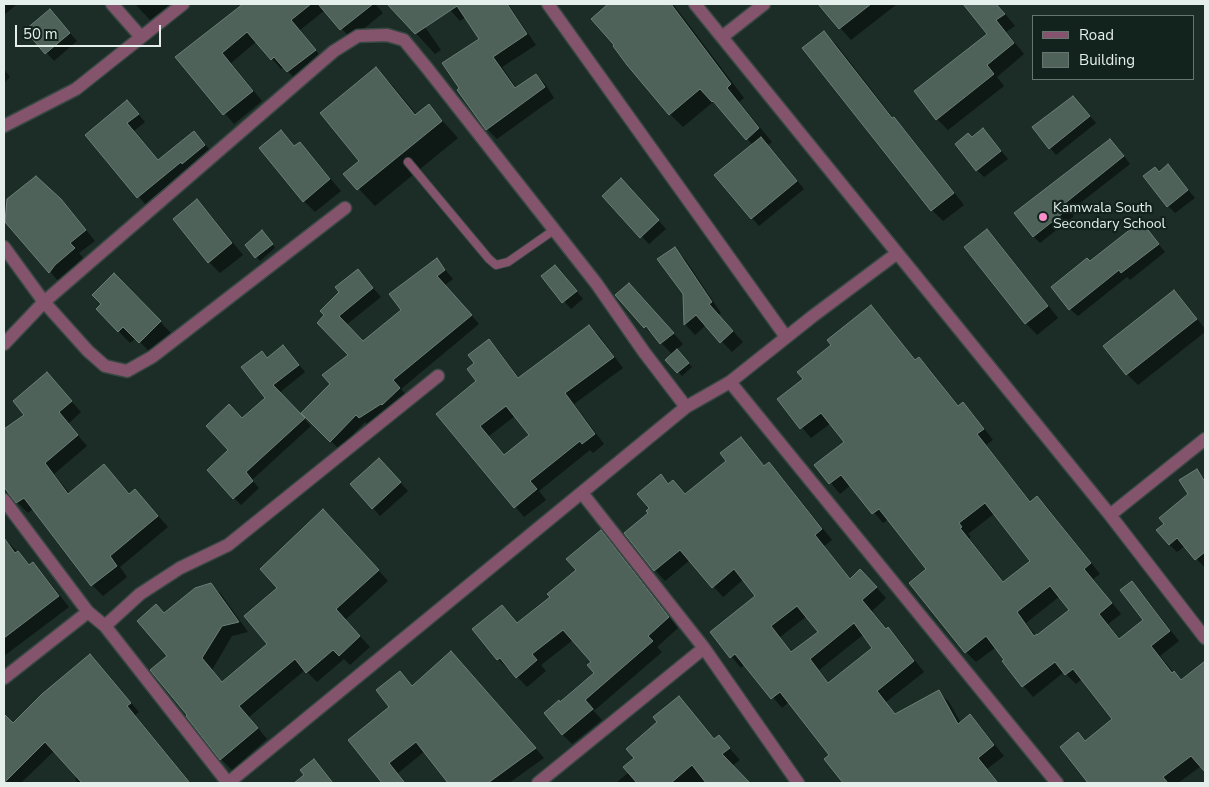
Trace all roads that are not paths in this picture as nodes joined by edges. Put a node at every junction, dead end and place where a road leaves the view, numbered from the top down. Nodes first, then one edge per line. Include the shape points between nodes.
1 (112, 4) edge
2 (183, 4) edge
3 (695, 4) edge
4 (764, 4) edge
5 (552, 5) edge
6 (141, 37) junction
7 (722, 37) junction
8 (4, 126) edge
9 (408, 162) dead end
10 (345, 208) dead end
11 (554, 230) junction
12 (4, 247) edge
13 (896, 254) junction
14 (44, 302) junction
15 (786, 336) junction
16 (4, 344) edge
17 (438, 376) dead end
18 (730, 382) junction
19 (686, 407) junction
20 (1205, 439) edge
21 (582, 493) junction
22 (4, 500) edge
23 (1110, 515) junction
24 (88, 612) junction
25 (104, 626) junction
26 (1205, 638) edge
27 (704, 648) junction
28 (4, 678) edge
29 (228, 783) edge
30 (538, 783) edge
31 (798, 783) edge
32 (1057, 783) edge

1 - 6 street
2 - 6 street
3 - 7 street
4 - 7 street
5 - 15 street
6 - 8 street via 76,89
7 - 13 street
9 - 11 lane via 496,265 508,262
10 - 14 street via 152,358 127,370 105,366 88,352
11 - 14 street via 404,40 388,35 358,36 334,51
11 - 19 street
12 - 14 street
13 - 15 street
13 - 23 street
14 - 16 street
15 - 18 street
17 - 25 street via 228,545 172,573 140,594
18 - 19 street
18 - 32 street
19 - 21 street
20 - 23 street
21 - 27 street
21 - 29 street
22 - 24 street
23 - 26 street
24 - 25 street
24 - 28 street
25 - 29 street
27 - 30 street
27 - 31 street

